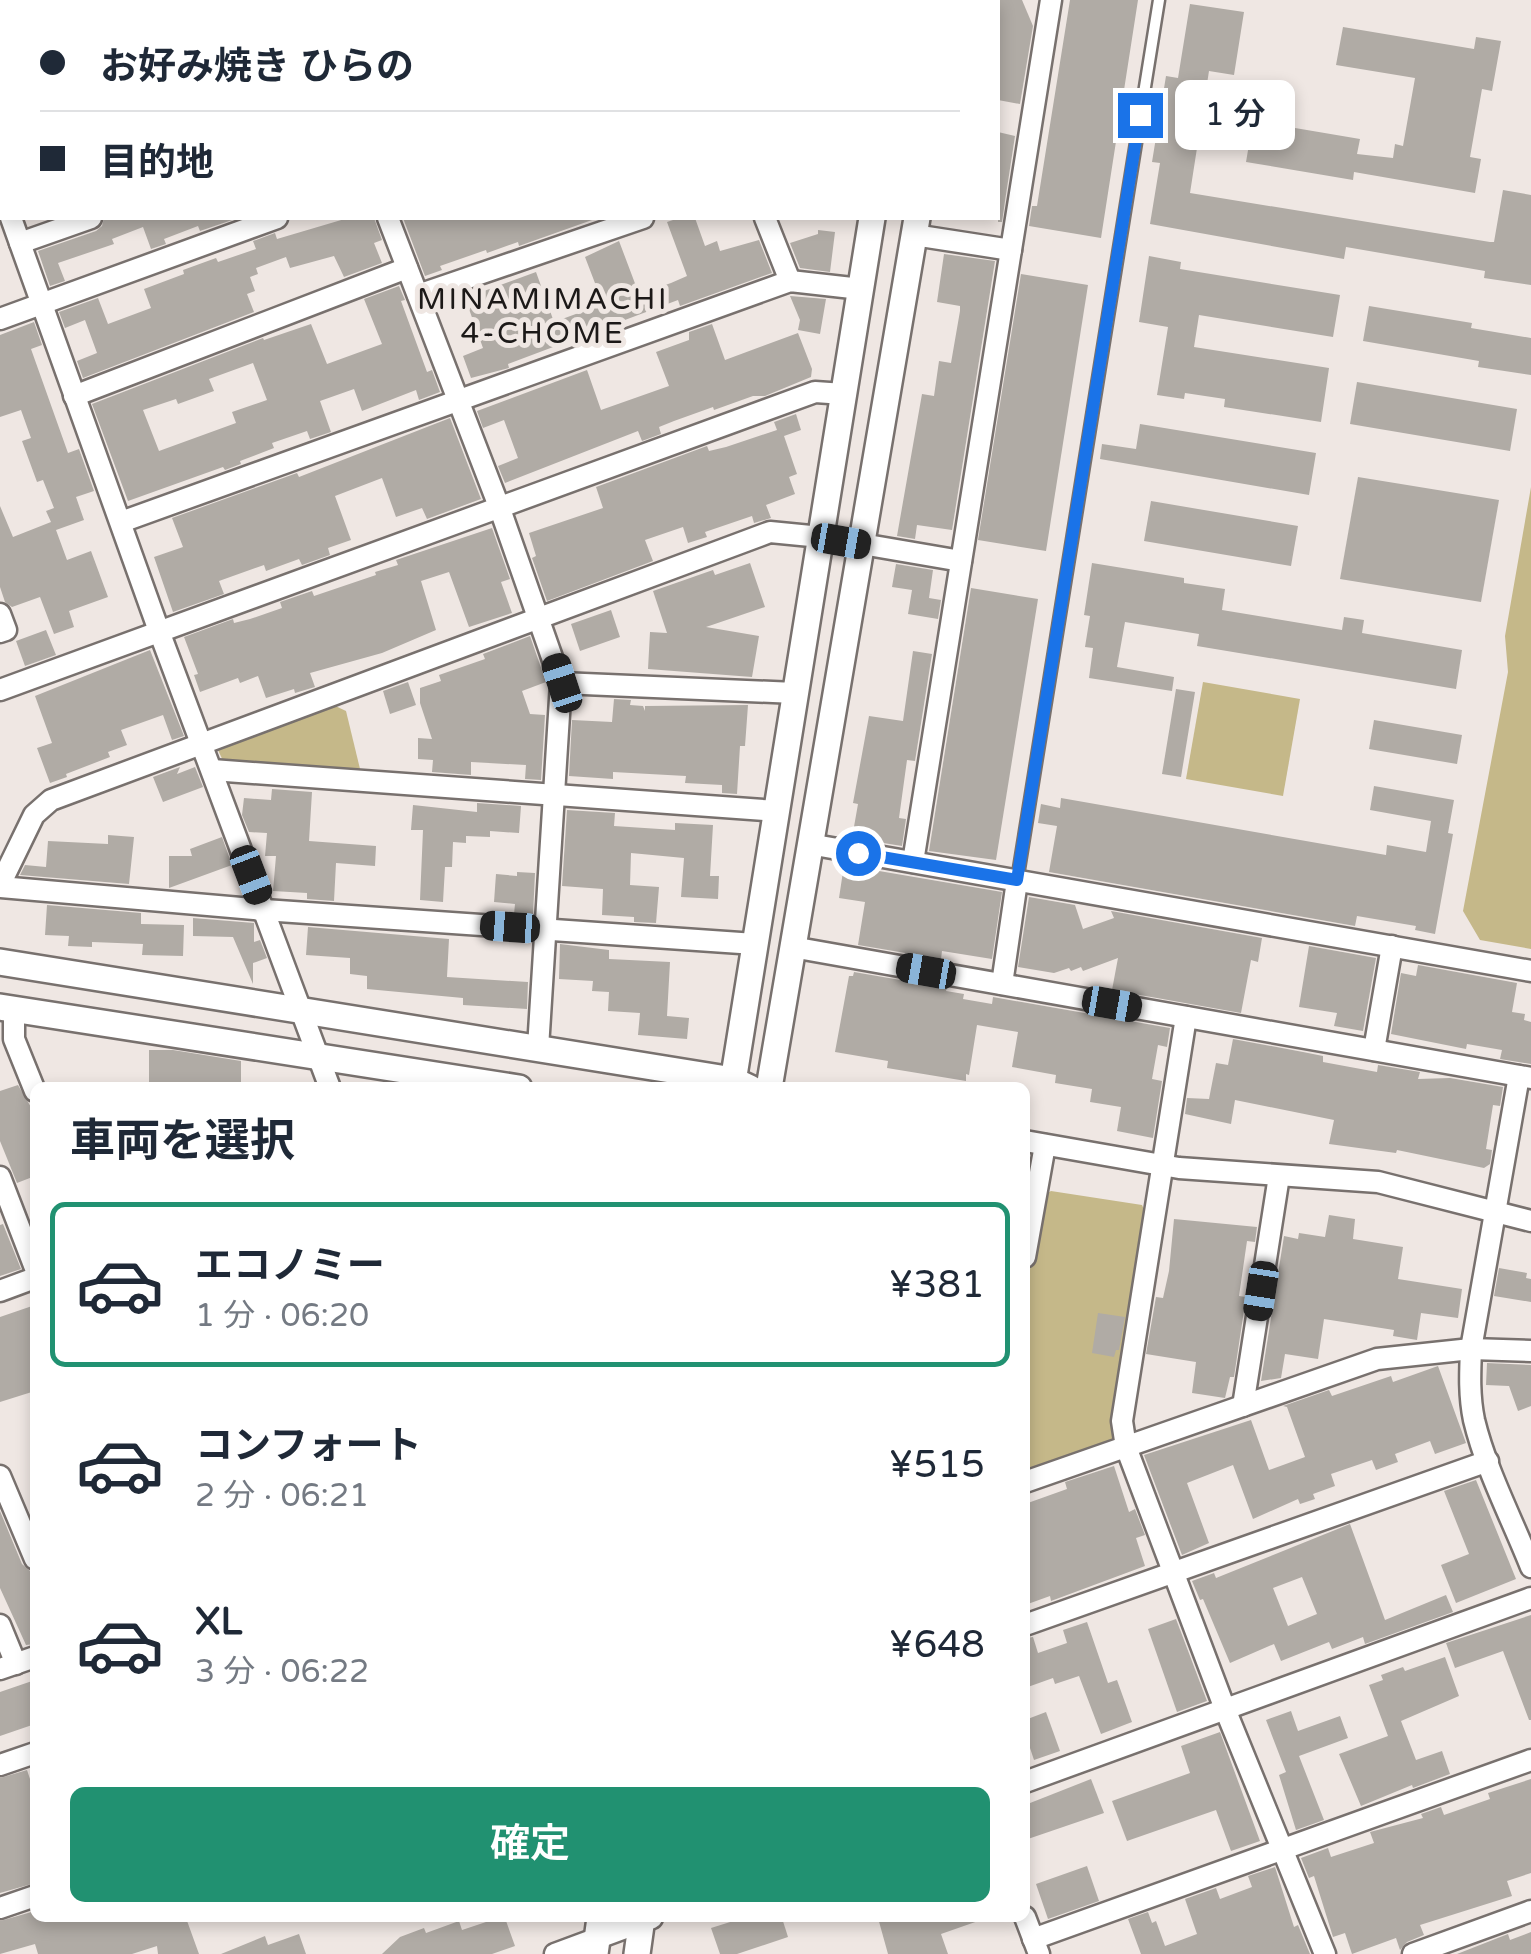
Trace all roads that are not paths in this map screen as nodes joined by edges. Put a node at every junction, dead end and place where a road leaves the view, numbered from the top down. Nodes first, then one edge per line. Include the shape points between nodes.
1 (1051, 0) edge
2 (1159, 0) edge
3 (12, 220) edge
4 (85, 220) edge
5 (273, 220) edge
6 (389, 220) edge
7 (637, 220) edge
8 (766, 220) edge
9 (872, 220) edge
10 (916, 226) edge
11 (20, 243) junction
12 (1011, 250) junction
13 (407, 268) junction
14 (790, 281) junction
15 (861, 288) junction
16 (418, 295) junction
17 (40, 306) junction
18 (0, 320) edge
19 (844, 394) junction
20 (74, 396) junction
21 (458, 400) junction
22 (500, 509) junction
23 (121, 522) junction
24 (821, 537) junction
25 (861, 544) junction
26 (961, 561) junction
27 (0, 614) edge
28 (540, 616) junction
29 (159, 631) junction
30 (0, 632) edge
31 (562, 683) junction
32 (0, 690) edge
33 (796, 694) junction
34 (202, 744) junction
35 (212, 770) junction
36 (554, 794) junction
37 (776, 811) junction
38 (810, 844) junction
39 (913, 862) junction
40 (1017, 880) junction
41 (0, 886) edge
42 (264, 910) junction
43 (546, 930) junction
44 (755, 944) junction
45 (1392, 946) junction
46 (792, 947) junction
47 (0, 962) edge
48 (1531, 970) edge
49 (1002, 984) junction
50 (7, 1008) edge
51 (302, 1010) junction
52 (1186, 1016) junction
53 (538, 1048) junction
54 (1374, 1050) junction
55 (318, 1056) junction
56 (1525, 1077) edge
57 (31, 1082) edge
58 (328, 1082) edge
59 (481, 1082) edge
60 (722, 1082) edge
61 (738, 1082) edge
62 (770, 1082) edge
63 (1035, 1143) edge
64 (1163, 1166) junction
65 (1279, 1176) junction
66 (0, 1177) edge
67 (1030, 1200) edge
68 (1494, 1211) junction
69 (1531, 1220) edge
70 (30, 1255) edge
71 (30, 1280) edge
72 (0, 1291) edge
73 (1471, 1349) junction
74 (1531, 1351) edge
75 (1242, 1406) junction
76 (1126, 1447) junction
77 (1488, 1461) junction
78 (0, 1476) edge
79 (1030, 1480) edge
80 (29, 1529) edge
81 (1531, 1567) edge
82 (1174, 1572) junction
83 (1531, 1598) edge
84 (1030, 1624) edge
85 (0, 1625) edge
86 (17, 1663) edge
87 (1225, 1710) junction
88 (30, 1755) edge
89 (1531, 1760) edge
90 (0, 1765) edge
91 (1030, 1780) edge
92 (1282, 1849) junction
93 (30, 1898) edge
94 (0, 1908) edge
95 (1531, 1912) edge
96 (638, 1922) edge
97 (645, 1922) edge
98 (1027, 1922) edge
99 (597, 1937) edge
100 (1036, 1946) edge
101 (555, 1954) edge
102 (637, 1954) edge
103 (1325, 1954) edge
104 (1414, 1954) edge

1 - 12 street
2 - 40 lane
3 - 11 street
4 - 11 street
5 - 17 street
6 - 13 street
7 - 16 street
8 - 14 street
9 - 15 street
10 - 12 street
10 - 25 street
11 - 17 street
12 - 26 street
13 - 16 street
13 - 20 street
14 - 15 street
14 - 21 street
15 - 19 street
16 - 21 street
17 - 18 street
17 - 20 street
19 - 22 street via 815,392
19 - 24 street
20 - 23 street
21 - 22 street
21 - 23 street
22 - 28 street
22 - 29 street
23 - 29 street
24 - 25 street
24 - 28 street via 770,532
24 - 33 street
25 - 26 street
25 - 38 street
26 - 39 street
27 - 30 street via 6,630
28 - 31 street
28 - 34 street
29 - 32 street
29 - 34 street
31 - 33 street
31 - 36 street
33 - 37 street
34 - 35 street
34 - 41 street via 51,800 34,815
35 - 36 street
35 - 42 street
36 - 37 street
36 - 43 street
37 - 44 street
38 - 39 street
38 - 46 street
39 - 40 street
40 - 45 street
40 - 49 street
41 - 42 street
42 - 43 street
42 - 51 street
43 - 44 street
43 - 53 street
44 - 61 street
45 - 48 street
45 - 54 street
46 - 49 street
46 - 62 street
47 - 51 street
49 - 52 street
50 - 55 street
50 - 57 street
51 - 53 street
51 - 55 street
52 - 54 street
52 - 64 street
53 - 60 street
54 - 56 street
55 - 58 street
55 - 59 street
56 - 68 street
63 - 64 street
63 - 67 street
64 - 65 street
64 - 76 street via 1122,1422
65 - 68 street via 1378,1182
65 - 75 street
66 - 70 street
68 - 69 street
68 - 73 street
71 - 72 street
73 - 74 street
73 - 75 street via 1377,1359
73 - 77 street via 1474,1420
75 - 76 street
76 - 79 street
76 - 82 street
77 - 81 street
77 - 82 street
78 - 80 street
82 - 84 street
82 - 87 street
83 - 87 street
85 - 86 street
87 - 91 street
87 - 92 street
88 - 90 street
89 - 92 street
92 - 100 street
92 - 103 street
93 - 94 street
95 - 104 street
96 - 99 street
97 - 102 street
98 - 100 street
99 - 101 street

